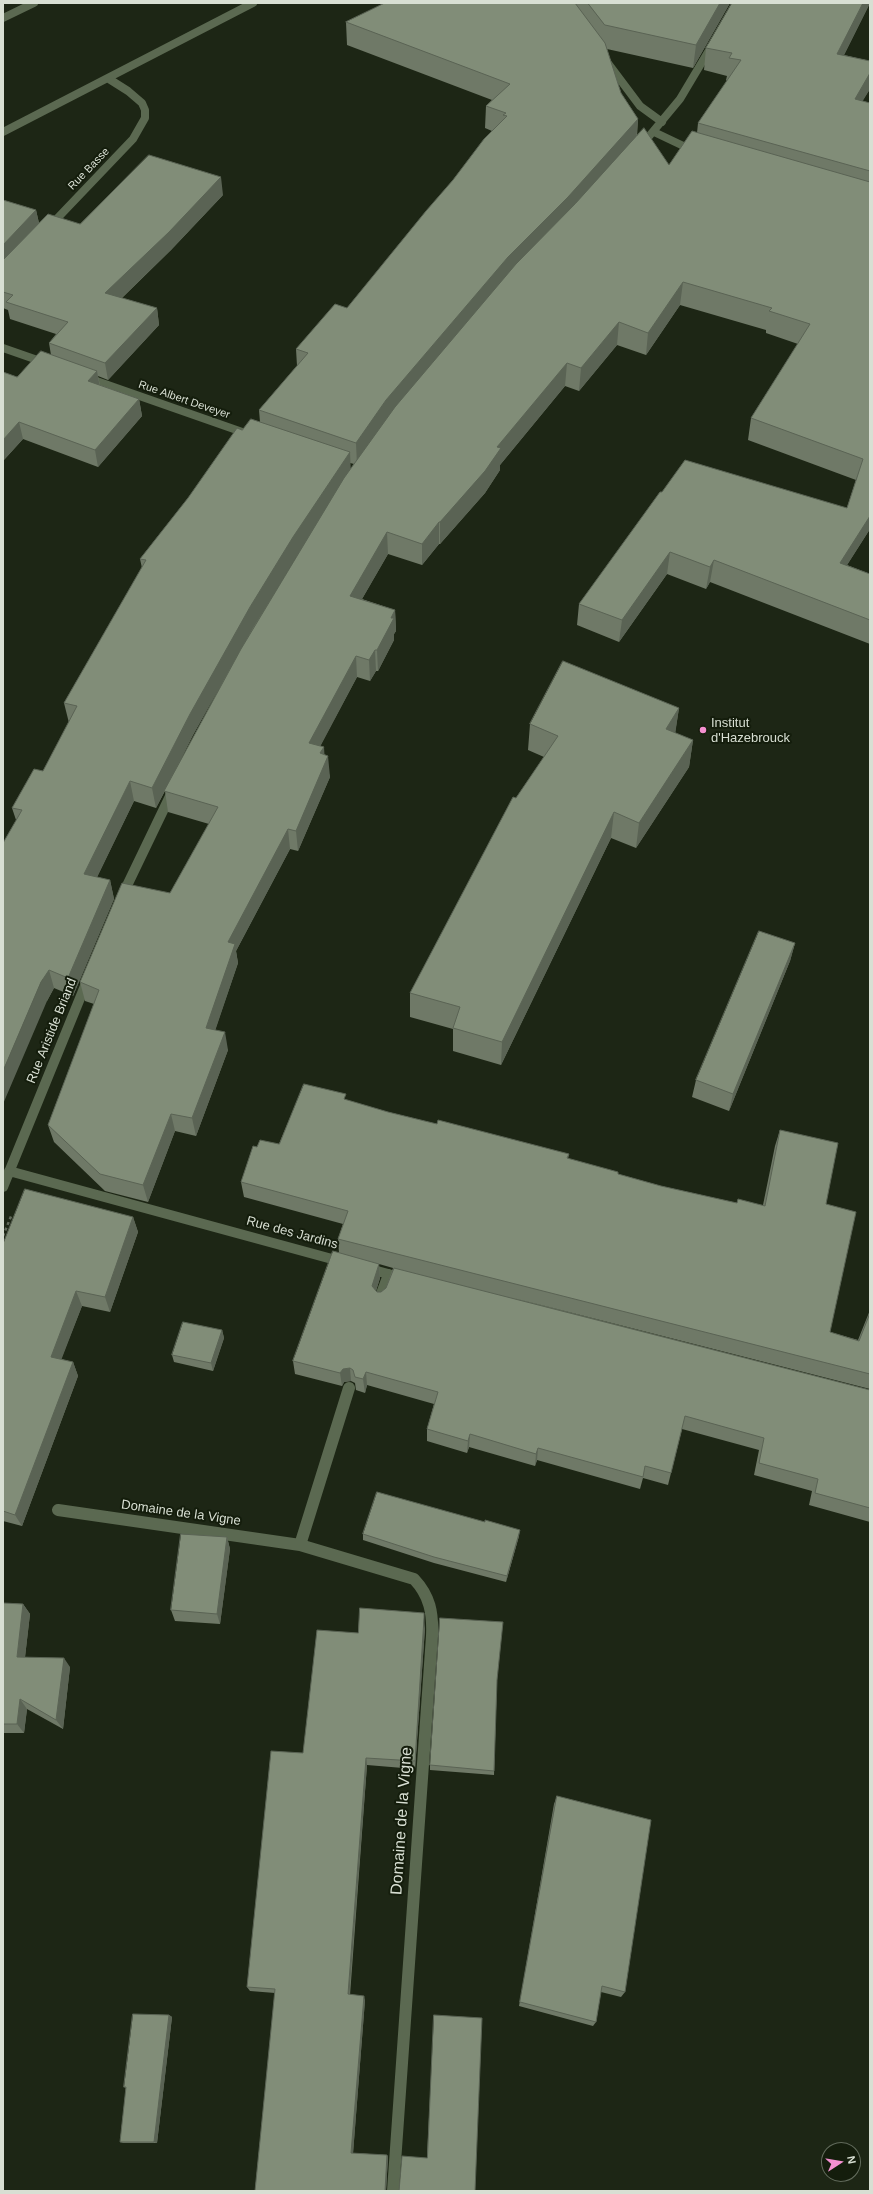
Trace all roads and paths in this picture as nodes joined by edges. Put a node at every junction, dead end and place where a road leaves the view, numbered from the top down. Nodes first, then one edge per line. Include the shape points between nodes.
1 (34, 3) edge
2 (253, 3) edge
3 (3, 18) edge
4 (714, 42) edge
5 (604, 58) edge
6 (109, 79) junction
7 (662, 122) junction
8 (3, 132) edge
9 (654, 132) junction
10 (703, 153) edge
11 (634, 154) edge
12 (41, 235) edge
13 (3, 348) edge
14 (55, 367) edge
15 (78, 375) edge
16 (260, 438) edge
17 (176, 783) edge
18 (117, 908) edge
19 (92, 971) edge
20 (9, 1171) junction
21 (28, 1176) junction
22 (3, 1187) edge
23 (3, 1236) edge
24 (388, 1274) junction
25 (412, 1280) edge
26 (380, 1299) edge
27 (349, 1388) edge
28 (58, 1510) dead end
29 (300, 1545) junction
30 (393, 2191) edge

1 - 3 street
2 - 6 street
4 - 7 street via 688,87
5 - 7 street via 640,106
6 - 8 street
6 - 12 street, Rue Basse via 142,102 146,109 145,124
7 - 9 street
9 - 10 street via 681,146
9 - 11 street
13 - 14 street
15 - 16 street, Rue Albert Deveyer
17 - 18 street
19 - 20 street, Rue Aristide Briand
20 - 21 street, Rue des Jardins
20 - 22 street, Rue Aristide Briand
21 - 23 path
21 - 24 street, Rue des Jardins
24 - 25 street, Rue des Jardins
24 - 26 street
27 - 29 street
28 - 29 street, Domaine de la Vigne
29 - 30 street, Domaine de la Vigne via 414,1579 425,1590 432,1609

